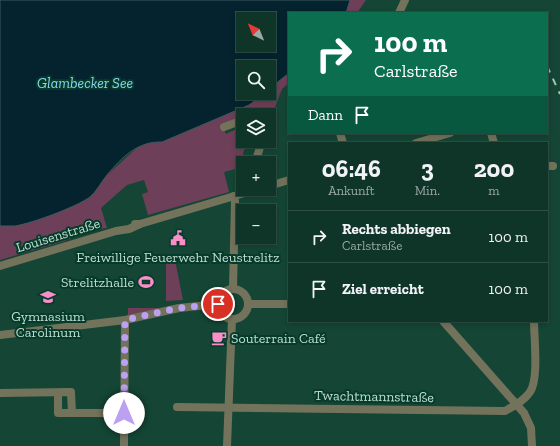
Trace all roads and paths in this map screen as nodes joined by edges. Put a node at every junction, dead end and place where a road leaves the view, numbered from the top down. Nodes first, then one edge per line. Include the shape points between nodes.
1 (405, 0) edge
2 (399, 12) edge
3 (236, 123) edge
4 (224, 127) dead end
5 (447, 134) edge
6 (419, 142) edge
7 (288, 180) edge
8 (276, 184) edge
9 (234, 196) joint
10 (0, 266) edge
11 (233, 289) junction
12 (218, 304) junction
13 (248, 304) junction
14 (288, 304) edge
15 (232, 319) junction
16 (125, 320) junction
17 (444, 322) edge
18 (534, 322) edge
19 (0, 335) edge
20 (0, 393) edge
21 (58, 393) junction
22 (517, 404) junction
23 (177, 407) dead end
24 (229, 407) junction
25 (72, 413) junction
26 (124, 413) junction
27 (124, 446) edge
28 (227, 446) edge
29 (532, 446) edge

1 - 2 street
3 - 4 street
5 - 6 street
7 - 8 street
9 - 10 street, Louisenstraße
9 - 11 street via 236,201
11 - 12 street via 224,292 218,299
11 - 13 street via 242,292
12 - 15 street via 220,313
12 - 16 street via 179,308
13 - 14 street
13 - 15 street via 242,317
15 - 24 street
16 - 19 street
16 - 26 street
17 - 22 street
18 - 22 street via 533,384 529,393
20 - 21 street
21 - 25 street via 58,413
21 - 25 street via 71,392
22 - 24 street, Twachtmannstraße via 505,411
22 - 29 street via 531,428
23 - 24 street, Twachtmannstraße
24 - 28 street
25 - 26 street
26 - 27 street

